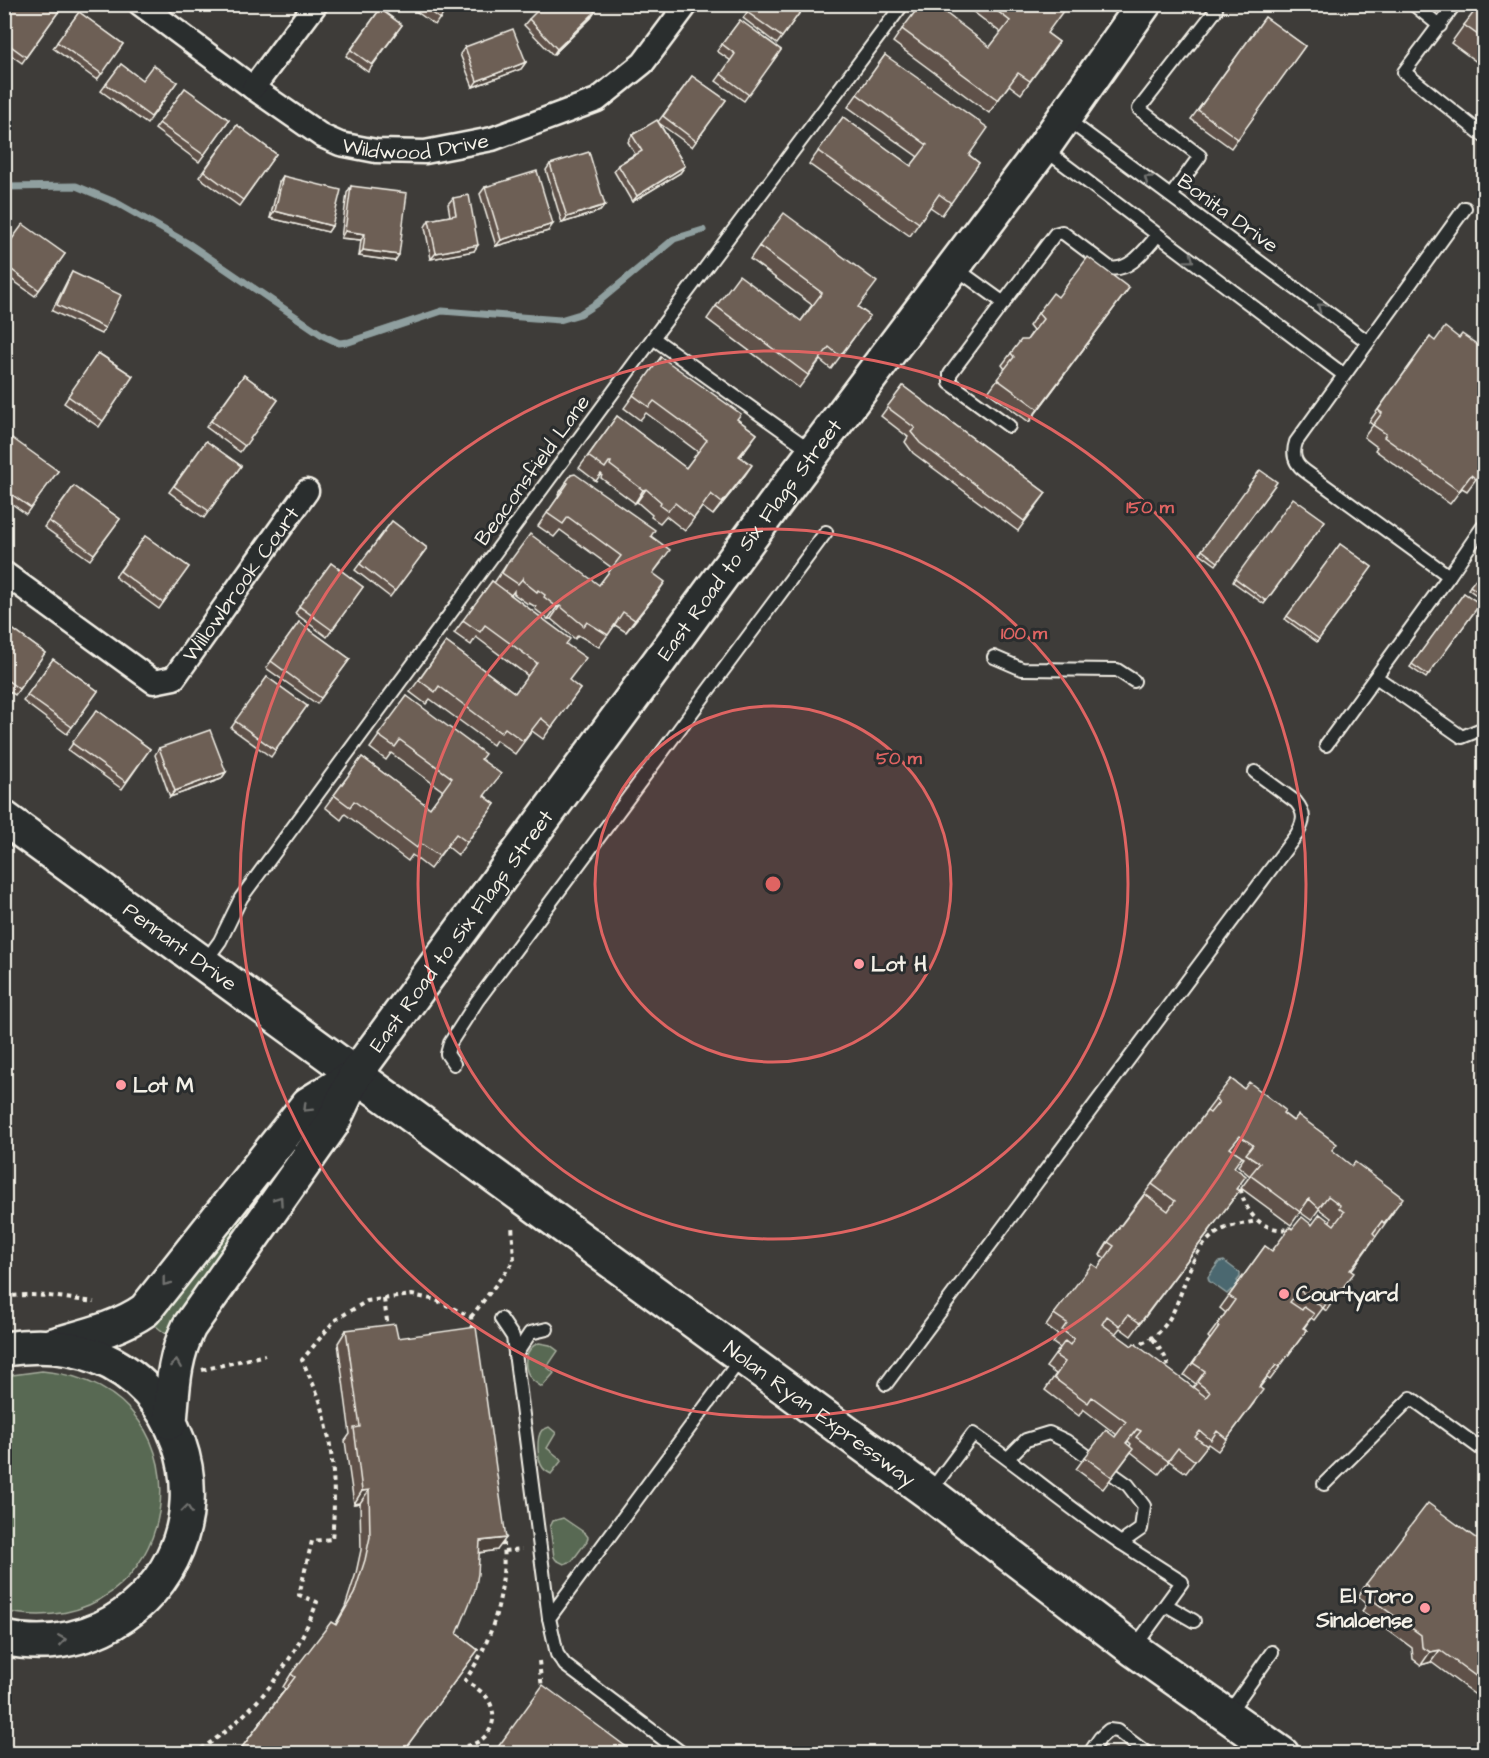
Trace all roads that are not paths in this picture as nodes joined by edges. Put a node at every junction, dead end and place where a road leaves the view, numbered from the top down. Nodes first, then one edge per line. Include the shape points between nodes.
1 (140, 4) edge
2 (316, 4) edge
3 (687, 4) edge
4 (903, 4) edge
5 (1144, 4) edge
6 (1413, 4) edge
7 (1455, 4) edge
8 (1216, 10) dead end
9 (1440, 26) junction
10 (253, 88) junction
11 (1064, 117) junction
12 (1485, 136) edge
13 (1043, 148) junction
14 (1171, 196) junction
15 (1465, 208) dead end
16 (1158, 235) junction
17 (954, 267) junction
18 (1004, 303) junction
19 (653, 338) junction
20 (1368, 342) junction
21 (1344, 375) junction
22 (1009, 426) dead end
23 (814, 453) junction
24 (307, 491) dead end
25 (1485, 525) edge
26 (826, 532) dead end
27 (4, 573) edge
28 (1449, 576) junction
29 (994, 657) dead end
30 (1376, 677) junction
31 (1134, 681) dead end
32 (1485, 728) edge
33 (1326, 745) dead end
34 (1255, 772) dead end
35 (4, 818) edge
36 (203, 964) junction
37 (454, 1064) dead end
38 (355, 1076) junction
39 (501, 1319) dead end
40 (547, 1329) dead end
41 (53, 1345) junction
42 (4, 1349) edge
43 (515, 1356) junction
44 (742, 1357) junction
45 (886, 1384) dead end
46 (170, 1422) junction
47 (1485, 1451) edge
48 (1008, 1458) junction
49 (1324, 1484) dead end
50 (929, 1493) junction
51 (1121, 1543) junction
52 (1166, 1605) junction
53 (549, 1618) junction
54 (1194, 1621) dead end
55 (4, 1638) edge
56 (1133, 1649) junction
57 (1272, 1652) dead end
58 (1228, 1714) junction
59 (683, 1754) edge
60 (1089, 1754) edge
61 (1148, 1754) edge
62 (1282, 1754) edge

1 - 10 street, Wildwood Drive
2 - 10 street
3 - 10 street, Wildwood Drive via 643,63 597,100 492,139 425,152 376,151 340,144 322,136
4 - 19 lane, Beaconsfield Lane
5 - 11 street, East Road to Six Flags Street
6 - 9 lane
7 - 9 lane
8 - 14 lane via 1139,109 1200,156
9 - 12 lane via 1404,72
11 - 13 street, East Road to Six Flags Street
14 -> 11 lane, Bonita Drive
13 - 16 lane
13 - 17 street, East Road to Six Flags Street
20 -> 14 lane, Bonita Drive
15 - 20 lane
16 - 18 lane via 1133,261 1117,269 1059,232
16 -> 21 lane
17 - 18 lane
17 - 23 street, East Road to Six Flags Street
18 - 22 lane via 949,379
19 - 23 lane
19 - 36 lane, Beaconsfield Lane via 241,898 220,941
20 - 21 lane
21 - 28 lane via 1296,442 1294,458 1305,471
23 - 38 street, East Road to Six Flags Street
24 - 27 street, Willowbrook Court via 174,678 154,682
25 - 28 lane
26 - 37 lane via 477,1001 450,1043 447,1054
28 - 30 lane
29 - 31 lane via 1022,669 1117,670
30 - 32 lane via 1462,737
30 - 33 lane
34 - 45 lane via 1301,808 1304,815 1297,834
35 - 36 street, Pennant Drive
36 - 38 street, Pennant Drive
38 -> 41 street, East Road to Six Flags Street via 308,1104 145,1310 112,1327
38 - 44 street, Nolan Ryan Expressway
46 -> 38 street, East Road to Six Flags Street via 176,1361 185,1336 332,1124
39 - 43 lane via 513,1337
40 - 43 lane via 530,1333
41 - 42 street
41 - 46 street via 98,1357 119,1368 151,1395
43 - 53 lane
44 - 50 street, Nolan Ryan Expressway
44 - 53 lane
55 -> 46 street via 41,1643 88,1634 119,1619 152,1591 167,1570 186,1522 186,1471
47 - 49 lane via 1411,1398
48 - 50 lane via 973,1434
48 - 51 lane
48 - 51 lane via 1026,1440 1049,1433 1066,1440 1128,1485 1144,1506 1141,1529
50 - 56 street, Nolan Ryan Expressway
51 - 52 lane via 1182,1582
52 - 54 lane
52 - 56 lane
53 - 59 lane via 557,1654 565,1665
56 - 58 street, Nolan Ryan Expressway
57 - 58 lane
58 - 62 street, Nolan Ryan Expressway
60 - 61 lane via 1100,1738 1109,1731 1117,1731

